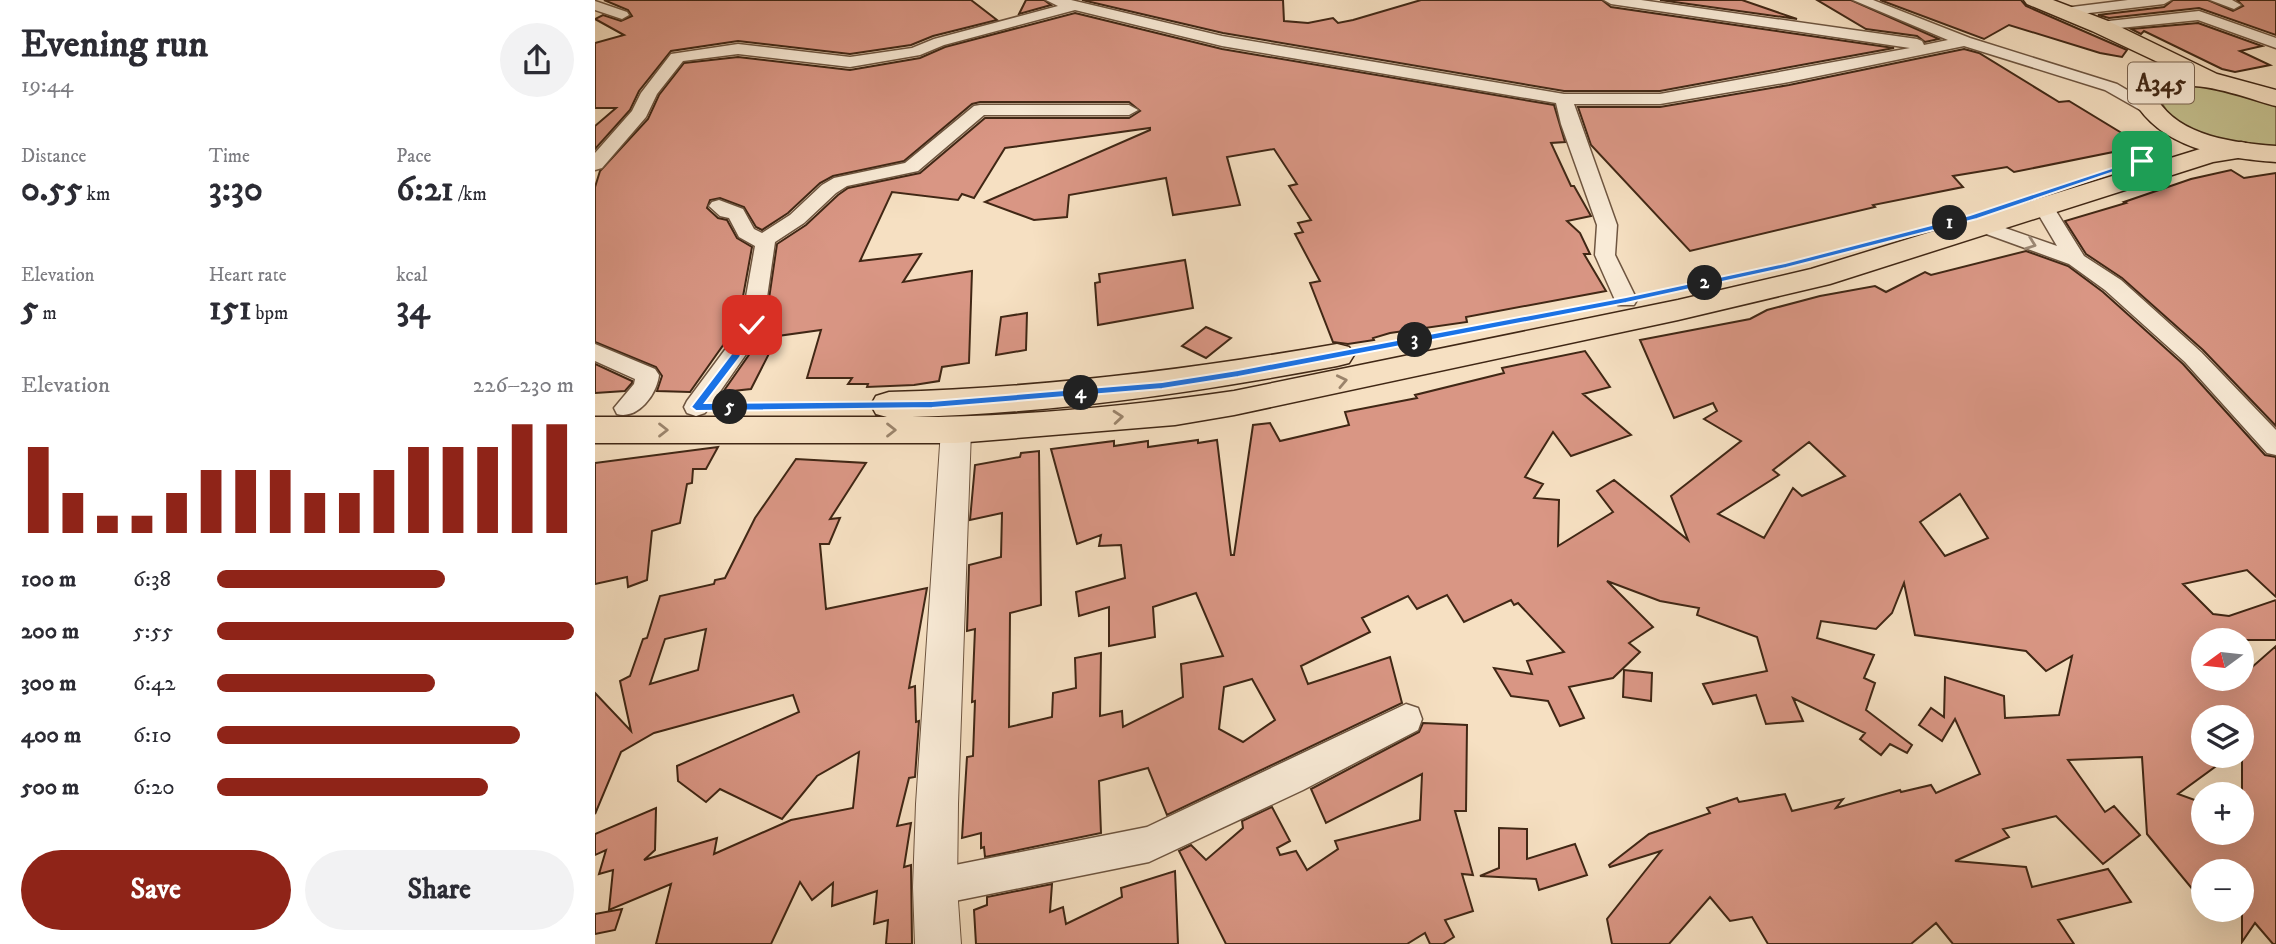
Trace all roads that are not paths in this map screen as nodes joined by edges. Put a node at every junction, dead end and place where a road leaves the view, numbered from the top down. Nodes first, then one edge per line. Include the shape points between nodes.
1 (1053, 0) edge
2 (1611, 0) edge
3 (1860, 0) edge
4 (2020, 0) edge
5 (2034, 0) edge
6 (2164, 0) edge
7 (2217, 0) edge
8 (595, 5) edge
9 (2234, 5) dead end
10 (1073, 6) junction
11 (2060, 8) edge
12 (622, 15) dead end
13 (2100, 26) junction
14 (1965, 41) junction
15 (2276, 44) edge
16 (1936, 47) junction
17 (2228, 84) junction
18 (2111, 87) joint
19 (1564, 99) junction
20 (2155, 99) junction
21 (2276, 99) edge
22 (1129, 110) dead end
23 (2261, 154) edge
24 (595, 164) edge
25 (719, 206) dead end
26 (2044, 208) junction
27 (1985, 227) junction
28 (763, 241) junction
29 (2076, 260) junction
30 (1626, 300) junction
31 (595, 352) edge
32 (696, 407) junction
33 (611, 408) edge
34 (595, 430) edge
35 (956, 430) junction
36 (2276, 446) edge
37 (1406, 719) dead end
38 (935, 887) junction
39 (938, 944) edge

1 - 10 street
2 - 16 street
3 - 14 street
4 - 20 main road, A345 via 2128,47 2157,66 2163,74
5 - 11 main road, A345
6 - 11 street
7 - 9 street
8 - 12 street
10 - 19 street via 1222,41
10 - 24 street via 915,52 850,62 738,49 677,57 649,93 640,113
11 - 13 main road, A345
13 - 15 street via 2199,15
13 - 17 main road, A345
14 - 16 street
14 - 18 street
16 - 19 street via 1660,99
17 - 20 main road, A345 via 2198,80
17 - 21 main road, A345
18 - 20 street
19 - 30 street via 1607,225 1605,255
20 - 23 main road, A345 via 2202,141
20 - 30 main road via 2169,129 2164,148 2121,169 1883,242
22 - 28 street via 981,110 911,167 841,182
23 - 26 main road via 2209,155
25 - 28 street via 736,213 746,233
26 - 27 main road
26 - 29 street
27 -> 29 street
35 -> 27 main road via 1234,403 1793,283
28 - 32 street via 752,325
29 - 36 street via 2113,285 2193,357
30 - 32 main road via 1162,385 932,404
31 - 33 street via 647,375 646,386
32 - 33 main road
34 -> 35 main road
35 - 38 street
37 - 38 street via 1149,844
38 - 39 street

